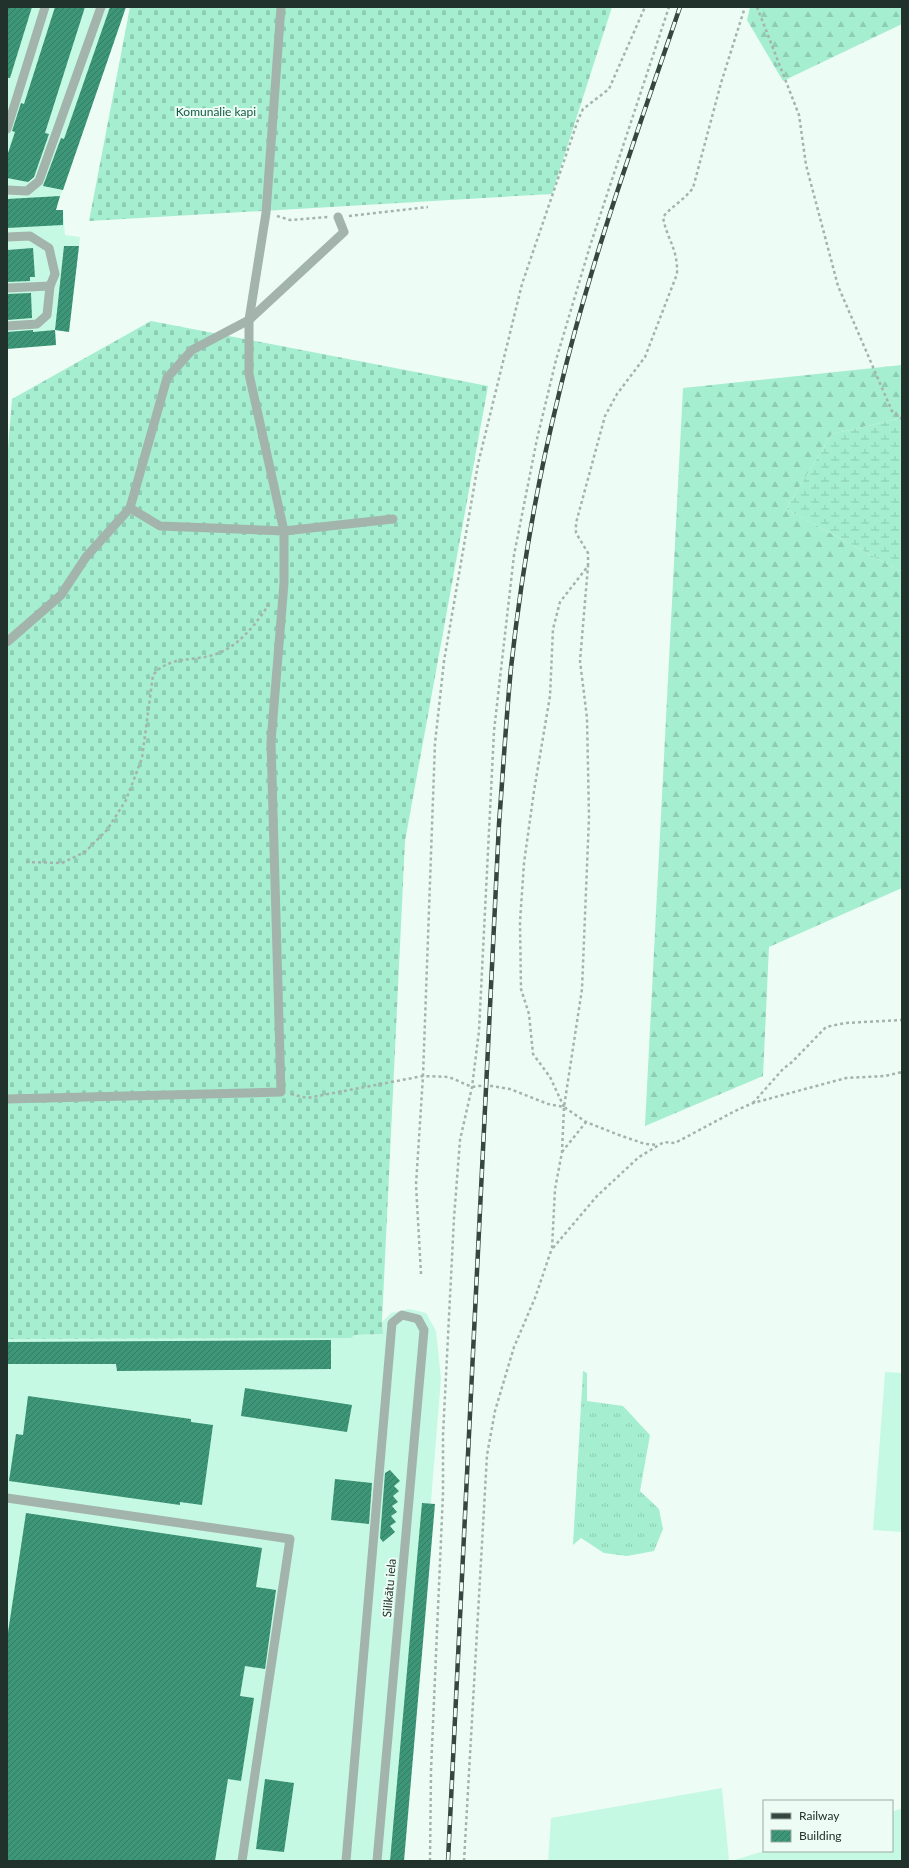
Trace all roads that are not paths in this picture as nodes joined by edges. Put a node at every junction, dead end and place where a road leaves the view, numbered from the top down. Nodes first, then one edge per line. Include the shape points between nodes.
1 (45, 7) edge
2 (101, 7) edge
3 (281, 7) edge
4 (7, 129) edge
5 (7, 190) edge
6 (338, 217) dead end
7 (7, 237) edge
8 (50, 286) junction
9 (7, 288) edge
10 (249, 320) junction
11 (7, 326) edge
12 (130, 508) junction
13 (393, 519) dead end
14 (284, 531) junction
15 (7, 642) edge
16 (7, 1099) edge
17 (7, 1498) edge
18 (242, 1861) edge
19 (346, 1861) edge
20 (377, 1861) edge

1 - 4 lane
2 - 5 lane via 40,181 27,191
3 - 10 lane via 266,213
6 - 10 lane via 344,232
7 - 8 lane via 30,236 49,248 55,274
8 - 9 lane
8 - 11 lane via 47,314 37,324
10 - 12 lane via 192,350 167,378
10 - 14 lane via 249,374
12 - 14 lane via 160,526
12 - 15 lane via 86,557 61,595
13 - 14 lane
14 - 16 lane via 284,583 271,742 281,1092
17 - 18 lane via 290,1539
19 - 20 lane, Silikātu iela via 392,1323 402,1315 418,1318 424,1330

